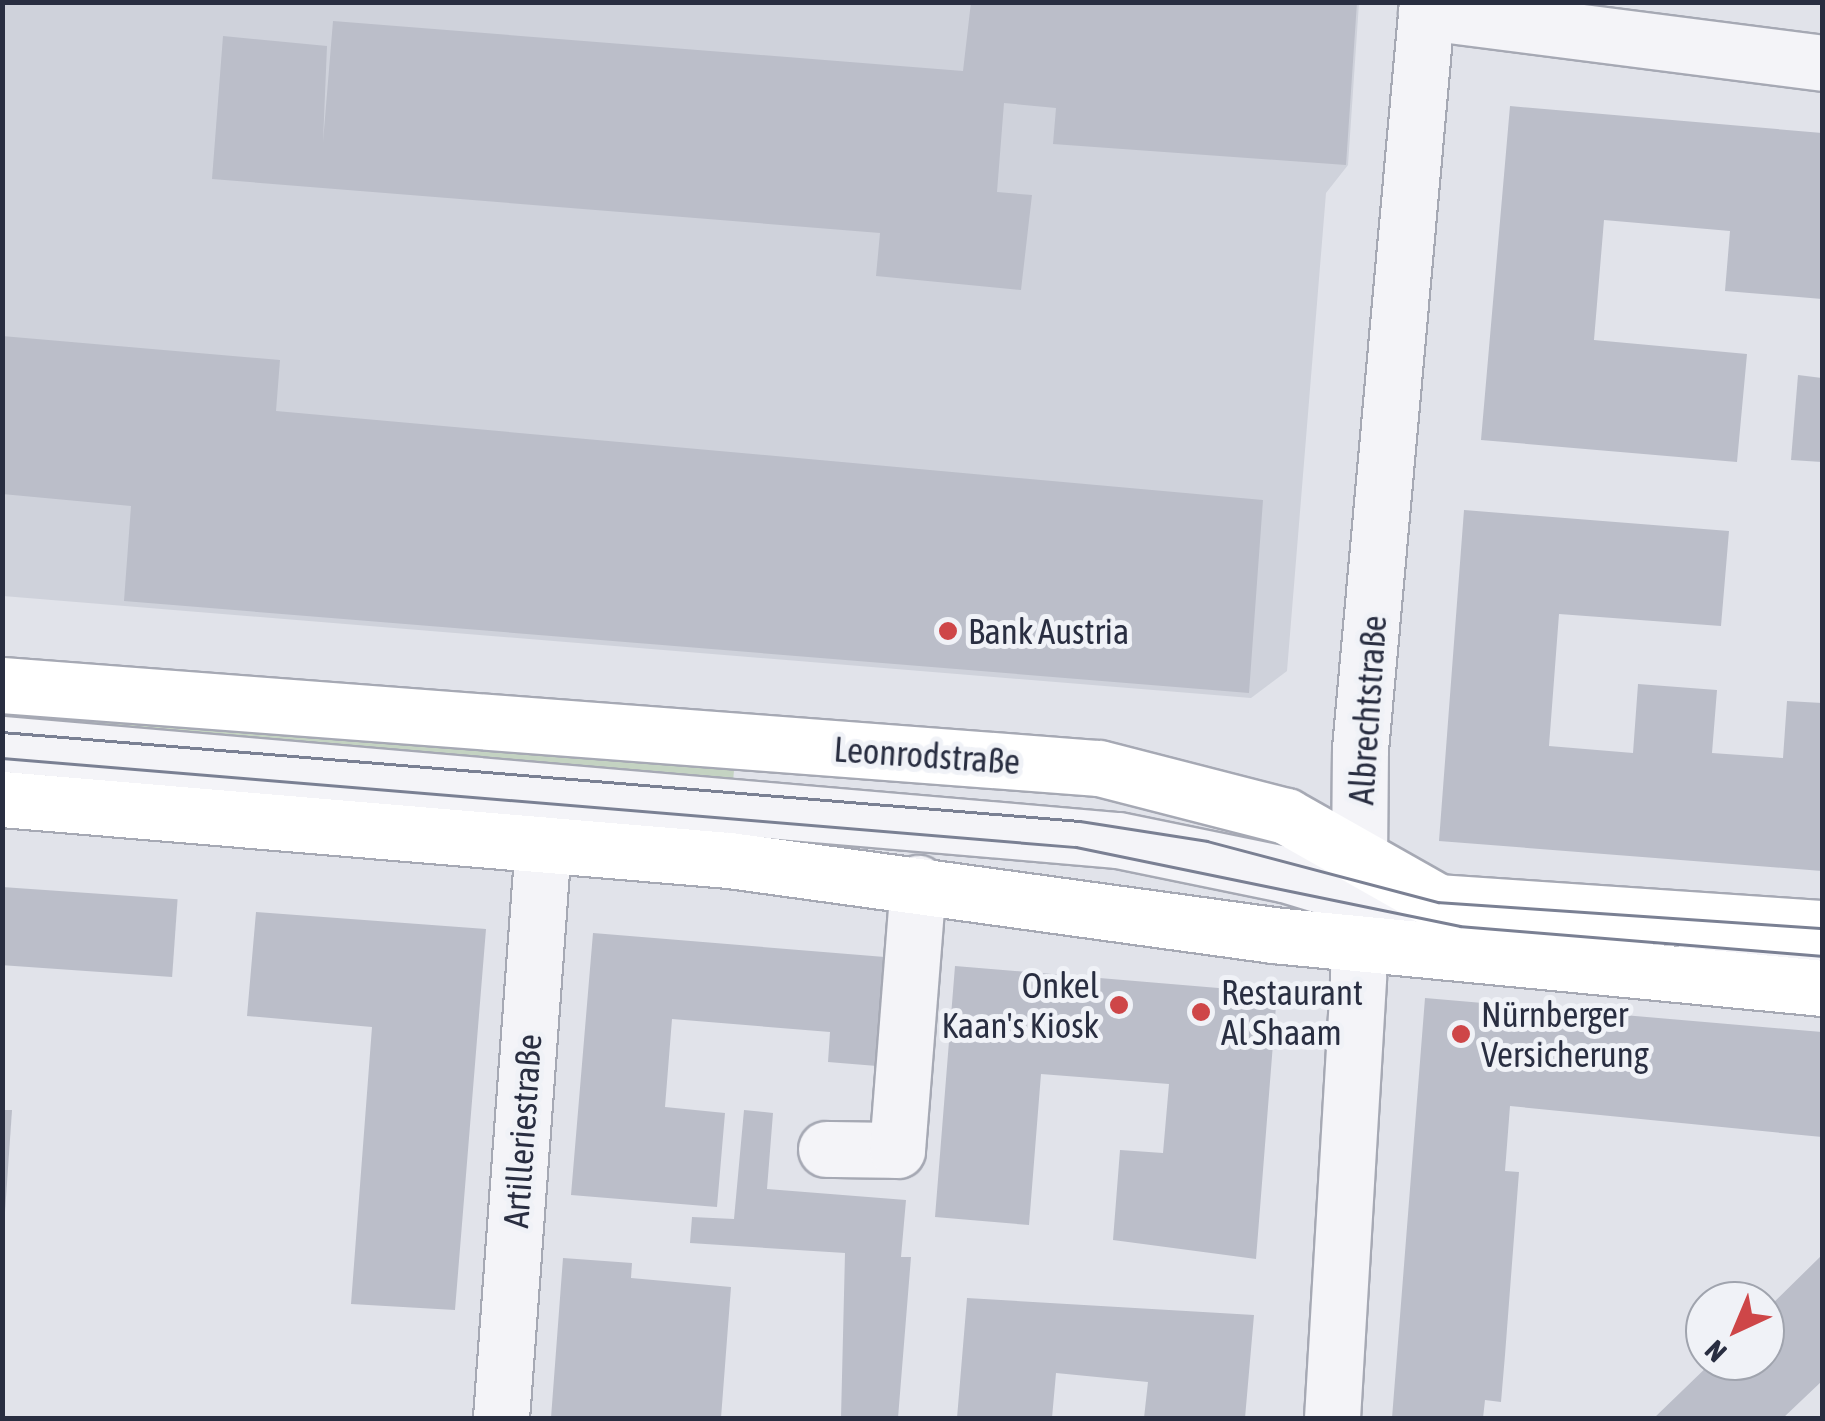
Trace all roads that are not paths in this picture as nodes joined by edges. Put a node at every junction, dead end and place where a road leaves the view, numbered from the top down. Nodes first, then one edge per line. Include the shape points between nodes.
1 (1426, 7) edge
2 (1822, 63) edge
3 (2, 684) edge
4 (2, 744) edge
5 (2, 799) edge
6 (543, 843) junction
7 (918, 883) junction
8 (1383, 899) junction
9 (1822, 928) edge
10 (1822, 956) edge
11 (1822, 988) edge
12 (826, 1149) dead end
13 (501, 1418) edge
14 (1332, 1418) edge

1 - 2 street
1 - 8 street, Albrechtstraße
3 - 8 main road, Leonrodstraße via 1099,768 1214,791
4 - 8 street via 1080,836 1205,854
5 - 6 main road, Leonrodstraße
6 - 7 main road, Leonrodstraße
6 - 13 street, Artilleriestraße
7 - 8 main road, Leonrodstraße
7 - 12 street via 897,1150
8 - 9 main road, Leonrodstraße
8 - 10 street via 1460,926
8 - 11 main road, Leonrodstraße
8 - 14 street, Albrechtstraße

